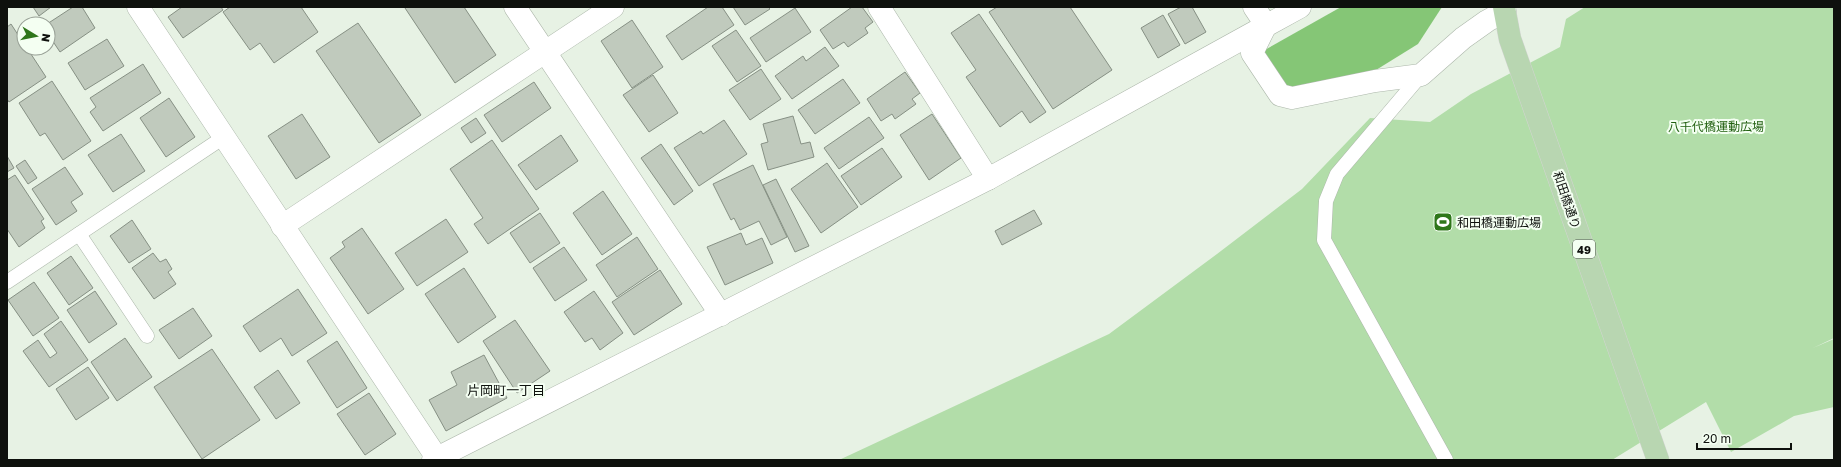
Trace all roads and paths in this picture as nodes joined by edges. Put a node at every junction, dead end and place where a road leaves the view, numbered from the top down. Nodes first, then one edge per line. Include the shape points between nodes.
1 (138, 7) edge
2 (515, 7) edge
3 (613, 7) edge
4 (879, 7) edge
5 (1254, 7) edge
6 (1300, 7) edge
7 (1505, 9) edge
8 (1266, 25) junction
9 (545, 52) junction
10 (1421, 75) junction
11 (224, 137) junction
12 (988, 179) junction
13 (282, 226) junction
14 (79, 234) junction
15 (7, 282) edge
16 (721, 315) junction
17 (147, 336) dead end
18 (435, 459) edge
19 (1446, 460) edge
20 (1658, 460) edge

1 - 11 street
2 - 9 street
3 - 9 street
4 - 12 street
5 - 8 street
6 - 8 street
7 - 10 street via 1463,38
7 - 20 main road, 和田橋通り / 49 via 1510,39
8 - 10 street via 1252,53 1280,95 1292,98 1375,80
8 - 12 street
9 - 13 street
9 - 16 street
10 - 19 lane via 1337,174 1326,201 1324,240
11 - 13 street
11 - 14 lane
12 - 16 street
13 - 18 street
14 - 15 lane
14 - 17 lane
16 - 18 street

